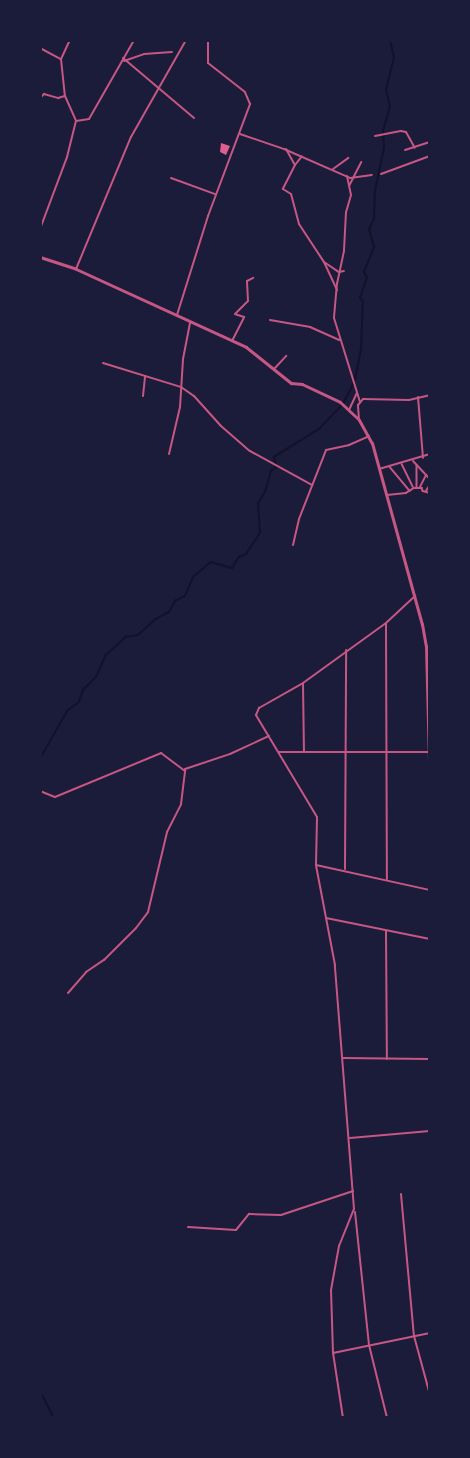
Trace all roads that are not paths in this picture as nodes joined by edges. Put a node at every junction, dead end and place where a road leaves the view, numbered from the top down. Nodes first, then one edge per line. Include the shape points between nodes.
1 (70, 40) edge
2 (134, 40) edge
3 (186, 40) edge
4 (208, 40) edge
5 (40, 48) edge
6 (172, 52) dead end
7 (61, 60) junction
8 (124, 60) junction
9 (159, 89) junction
10 (65, 96) junction
11 (40, 98) edge
12 (194, 118) dead end
13 (76, 121) junction
14 (240, 134) junction
15 (375, 136) dead end
16 (429, 142) edge
17 (414, 148) junction
18 (286, 149) junction
19 (405, 150) dead end
20 (303, 156) junction
21 (429, 156) edge
22 (348, 159) dead end
23 (361, 162) dead end
24 (295, 165) junction
25 (333, 169) junction
26 (381, 174) dead end
27 (372, 175) dead end
28 (347, 176) junction
29 (171, 178) dead end
30 (355, 179) junction
31 (349, 186) junction
32 (216, 194) junction
33 (40, 229) edge
34 (40, 257) edge
35 (324, 262) junction
36 (76, 269) junction
37 (344, 271) dead end
38 (339, 272) junction
39 (253, 278) dead end
40 (338, 287) junction
41 (177, 315) junction
42 (270, 320) dead end
43 (190, 322) junction
44 (339, 340) junction
45 (232, 341) junction
46 (286, 356) dead end
47 (103, 363) dead end
48 (274, 369) junction
49 (145, 376) junction
50 (181, 387) junction
51 (357, 393) junction
52 (429, 395) edge
53 (143, 396) dead end
54 (418, 397) junction
55 (360, 402) junction
56 (349, 410) junction
57 (359, 420) junction
58 (369, 436) junction
59 (169, 454) dead end
60 (429, 454) edge
61 (423, 458) junction
62 (413, 460) junction
63 (402, 464) junction
64 (417, 464) junction
65 (390, 466) junction
66 (379, 469) junction
67 (426, 475) junction
68 (429, 479) edge
69 (312, 485) junction
70 (429, 485) edge
71 (417, 488) junction
72 (410, 491) junction
73 (426, 492) junction
74 (429, 493) edge
75 (386, 495) junction
76 (293, 545) dead end
77 (415, 596) junction
78 (386, 623) junction
79 (346, 650) junction
80 (303, 683) junction
81 (428, 695) edge
82 (269, 736) junction
83 (304, 751) junction
84 (387, 751) junction
85 (279, 752) junction
86 (346, 752) junction
87 (429, 752) edge
88 (184, 771) junction
89 (40, 791) edge
90 (429, 802) edge
91 (316, 865) junction
92 (345, 869) junction
93 (387, 879) junction
94 (429, 890) edge
95 (326, 918) junction
96 (386, 931) junction
97 (429, 939) edge
98 (68, 993) dead end
99 (343, 1058) junction
100 (387, 1059) junction
101 (429, 1059) edge
102 (429, 1131) edge
103 (350, 1138) junction
104 (353, 1191) junction
105 (401, 1194) dead end
106 (354, 1209) junction
107 (188, 1227) dead end
108 (429, 1333) edge
109 (414, 1336) junction
110 (369, 1345) junction
111 (333, 1353) junction
112 (429, 1395) edge
113 (343, 1418) edge
114 (387, 1418) edge

1 - 7 street
2 - 8 street
3 - 9 street
4 - 14 street via 208,63 249,99
5 - 7 street
6 - 8 street
7 - 10 street
8 - 9 street
8 - 13 street via 89,119
9 - 12 street
9 - 36 street via 131,137
10 - 11 street via 44,94
10 - 13 street
13 - 33 street via 68,157
14 - 18 street
14 - 32 street
15 - 17 street via 406,132
16 - 17 street
17 - 19 street
18 - 20 street
18 - 24 street
20 - 24 street
20 - 25 street
21 - 26 street
22 - 25 street
23 - 30 street
24 - 35 street via 283,189 291,194 299,224
25 - 28 street
27 - 30 street
28 - 30 street
28 - 31 street
29 - 32 street
30 - 31 street
31 - 38 street via 351,195
32 - 41 street
34 - 36 street
35 - 38 street
35 - 40 street
36 - 41 street
37 - 38 street
38 - 40 street
39 - 45 street via 247,281 248,301 235,314 244,317
40 - 44 street via 334,318
41 - 43 street
42 - 44 street via 310,327
43 - 45 street
43 - 50 street
44 - 51 street
45 - 48 street
46 - 48 street
47 - 49 street
48 - 56 street via 291,382
49 - 50 street
49 - 53 street
50 - 59 street
50 - 69 street via 250,451
51 - 55 street
51 - 56 street
52 - 54 street
54 - 55 street
54 - 61 street
55 - 57 street
56 - 57 street
57 - 58 street
58 - 66 street
58 - 69 street via 326,450
60 - 61 street
61 - 62 street
62 - 63 street
62 - 64 street
63 - 65 street
63 - 71 street
64 - 67 street
64 - 71 street
65 - 66 street
65 - 72 street
66 - 75 street
67 - 68 street
67 - 71 street
69 - 76 street
70 - 73 street
71 - 72 street
71 - 73 street
72 - 75 street
73 - 74 street
75 - 77 street
77 - 78 street
77 - 81 street via 426,646
78 - 79 street
78 - 84 street
79 - 80 street
79 - 86 street
80 - 82 street via 259,708 256,715
80 - 83 street
81 - 87 street
82 - 85 street
82 - 88 street via 230,754 188,766
83 - 85 street
83 - 86 street
84 - 86 street
84 - 87 street
84 - 93 street
85 - 91 street via 316,812
86 - 92 street
87 - 90 street
88 - 89 street via 161,753 55,797
88 - 98 street via 181,804 167,832 148,912
91 - 92 street
91 - 95 street
92 - 93 street
93 - 94 street
95 - 96 street
95 - 99 street via 335,965
96 - 97 street
96 - 100 street
99 - 100 street
99 - 103 street
100 - 101 street
102 - 103 street
103 - 104 street
104 - 106 street
104 - 107 street via 281,1215 249,1214 236,1230
105 - 109 street
106 - 110 street
106 - 111 street via 339,1246 331,1290
108 - 109 street
109 - 110 street
109 - 112 street
110 - 111 street
110 - 114 street
111 - 113 street

